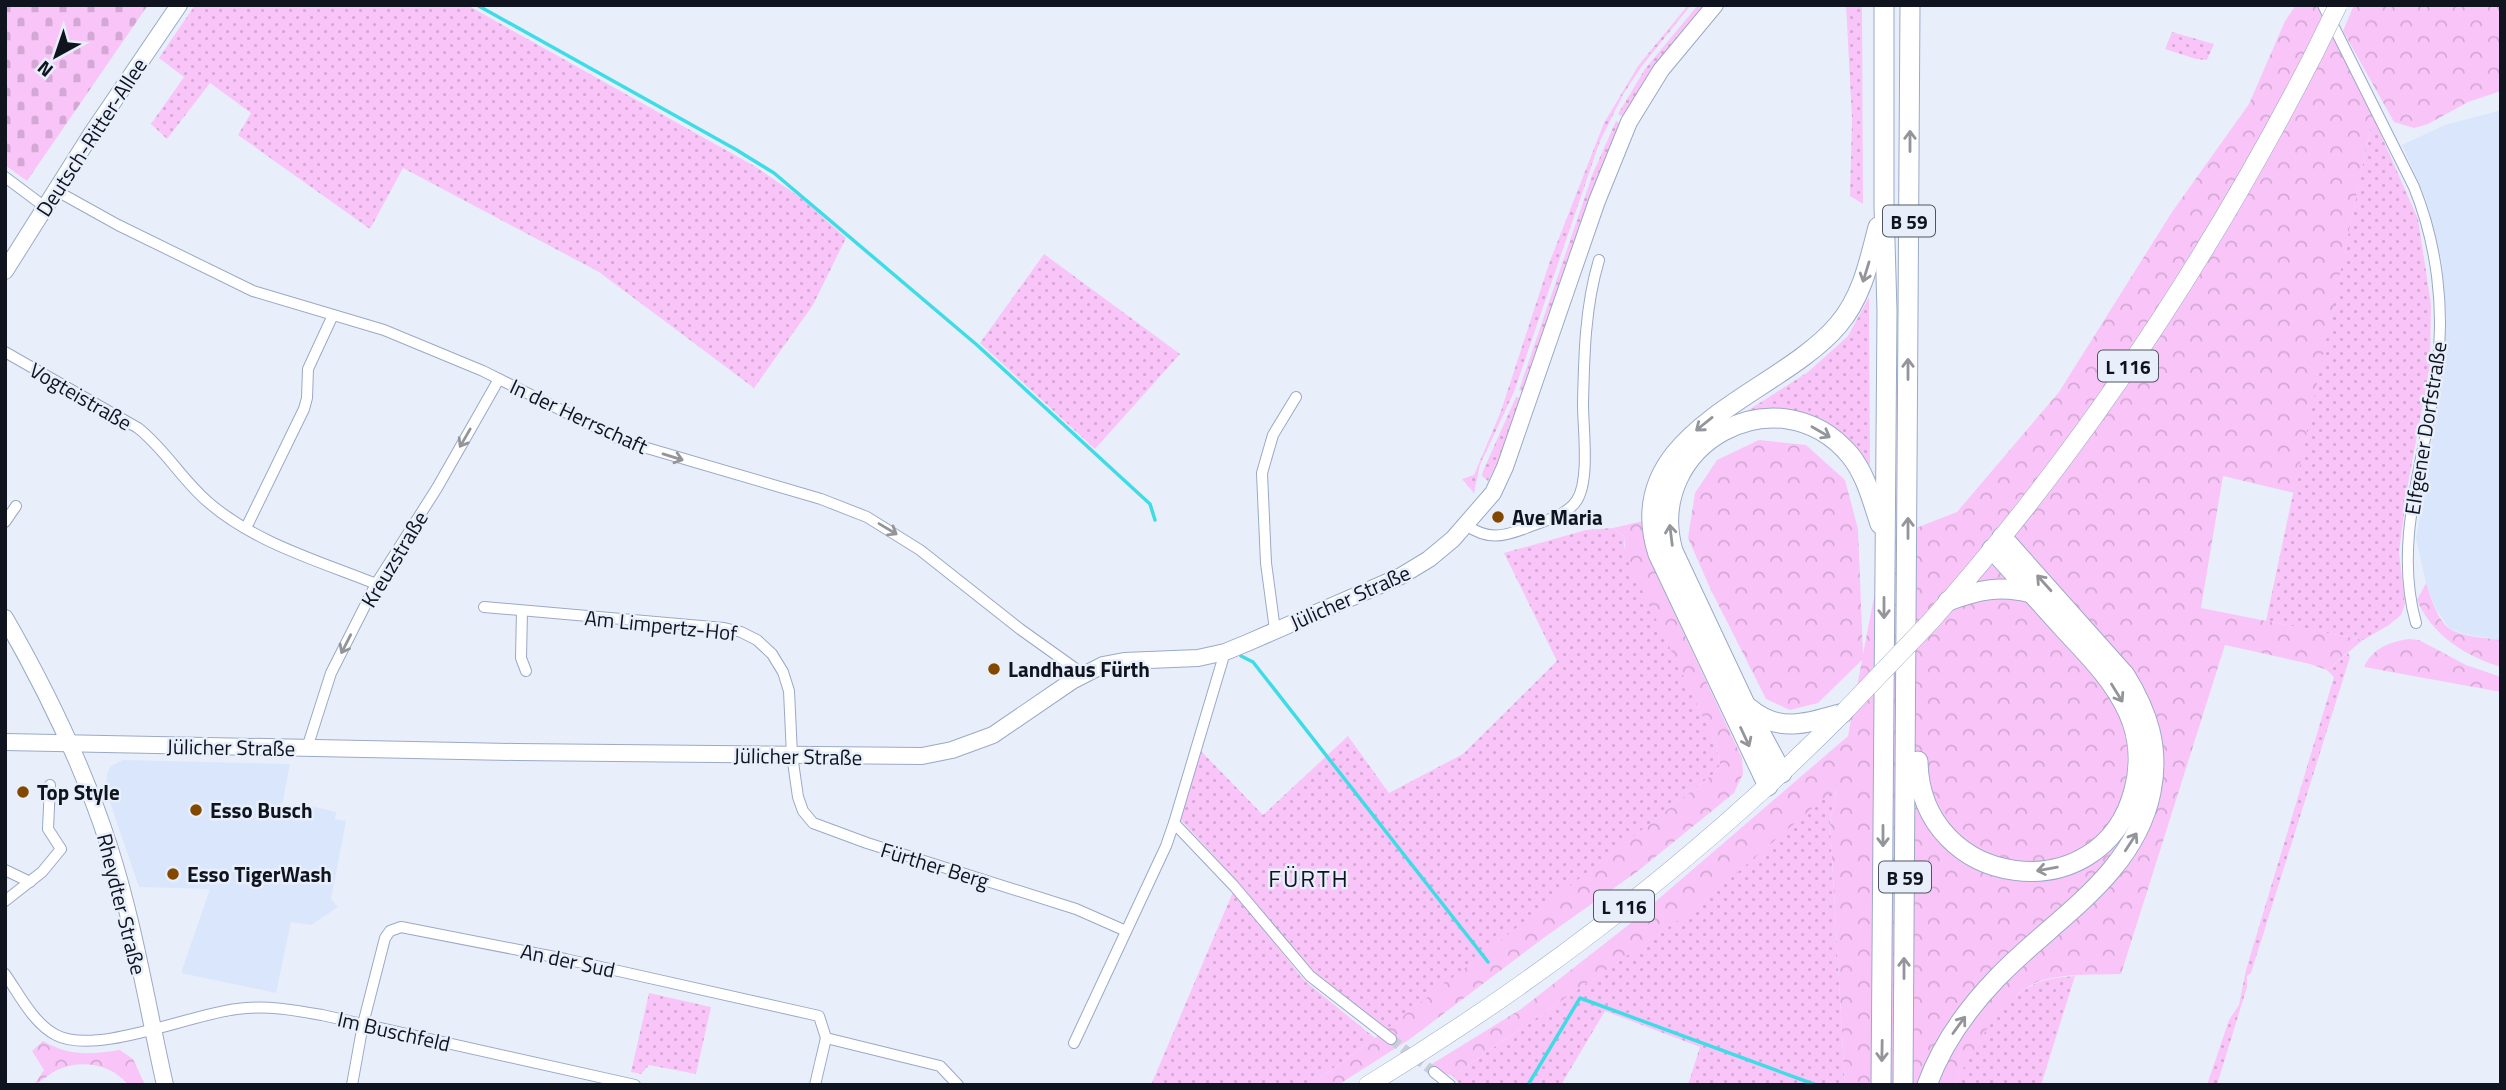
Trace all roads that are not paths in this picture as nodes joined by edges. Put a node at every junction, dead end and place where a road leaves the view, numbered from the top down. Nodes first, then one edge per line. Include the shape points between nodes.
1 (179, 5) edge
2 (1715, 5) edge
3 (1884, 5) edge
4 (1910, 5) edge
5 (2323, 5) edge
6 (2338, 5) edge
7 (5, 177) edge
8 (55, 190) junction
9 (1884, 206) junction
10 (45, 207) junction
11 (1599, 260) dead end
12 (5, 271) edge
13 (333, 315) junction
14 (5, 352) edge
15 (499, 379) junction
16 (1296, 397) dead end
17 (16, 506) dead end
18 (5, 522) edge
19 (1468, 523) junction
20 (246, 528) junction
21 (1885, 540) junction
22 (1997, 543) junction
23 (376, 583) junction
24 (2031, 593) junction
25 (1948, 601) junction
26 (484, 607) dead end
27 (522, 611) junction
28 (5, 618) edge
29 (2416, 623) dead end
30 (1275, 631) junction
31 (1225, 652) junction
32 (1907, 670) junction
33 (526, 671) dead end
34 (1083, 674) junction
35 (1746, 706) junction
36 (1843, 713) junction
37 (5, 742) edge
38 (71, 744) junction
39 (307, 748) junction
40 (792, 755) junction
41 (1775, 780) junction
42 (50, 785) dead end
43 (1174, 824) junction
44 (5, 870) edge
45 (30, 882) junction
46 (5, 901) edge
47 (1126, 931) junction
48 (5, 974) edge
49 (363, 1024) junction
50 (152, 1028) junction
51 (826, 1038) junction
52 (1391, 1039) tunnel mouth
53 (1074, 1044) dead end
54 (1434, 1072) tunnel mouth
55 (165, 1085) edge
56 (352, 1085) edge
57 (635, 1085) edge
58 (815, 1085) edge
59 (958, 1085) edge
60 (1368, 1085) edge
61 (1450, 1085) edge
62 (1881, 1085) edge
63 (1903, 1085) edge
64 (1927, 1085) edge

1 - 8 street, Deutsch-Ritter-Allee
2 - 19 street, Jülicher Straße via 1661,69 1622,136 1506,467 1493,493
3 - 9 highway, B 59
32 -> 4 highway, B 59
5 - 29 street, Elfgener Dorfstraße via 2414,187 2437,274 2437,370 2407,543
6 - 22 main road, L 116, bridge via 2261,155 2184,283 2083,432
7 - 10 street
8 - 10 street, Deutsch-Ritter-Allee
8 - 13 street, In der Herrschaft via 253,291
9 - 21 highway, B 59
9 -> 41 highway via 1860,291 1837,326 1798,362 1697,429 1673,457 1656,493 1653,527 1658,554
10 - 12 street, Deutsch-Ritter-Allee
11 - 19 street via 1589,303 1583,475 1578,498 1564,513 1502,537 1485,535
13 - 15 street, In der Herrschaft via 384,330
13 - 20 street via 309,369 306,404
14 - 20 street, Vogteistraße via 138,428 200,496
15 -> 23 street, Kreuzstraße
15 -> 34 street, In der Herrschaft via 623,440 867,517 920,550
16 - 30 street via 1273,435 1262,473
17 - 18 street
19 - 30 street, Jülicher Straße via 1437,553 1401,576
20 - 23 street, Vogteistraße
35 -> 21 highway via 1671,541 1672,494 1688,460 1727,428 1750,420 1788,419 1813,427 1839,444 1859,467
21 -> 62 highway, B 59
22 - 24 highway
22 - 25 main road, L 116
64 -> 22 highway via 1945,1045 1980,997 2117,863 2143,821 2155,771 2151,727 2125,675
23 -> 39 street, Kreuzstraße via 331,673
24 - 25 highway via 1995,587
24 -> 32 highway via 2114,687 2136,737 2138,764 2131,800 2114,830 2089,854 2048,870 2011,871 1986,864 1951,842 1931,817 1920,788 1917,709
25 - 36 main road, L 116, bridge
26 - 27 street, Am Limpertz-Hof
27 - 33 street via 521,658
27 - 40 street, Am Limpertz-Hof via 710,626 752,637 772,654 787,681
28 - 38 street, Rheydter Straße
30 - 31 street, Jülicher Straße
31 - 34 street, Jülicher Straße via 1113,663
31 - 43 street
63 -> 32 highway, B 59
34 - 40 street, Jülicher Straße via 1005,728 953,750 906,757
35 - 36 highway via 1761,717 1789,726
35 - 41 highway
36 - 41 main road, L 116
37 - 38 street, Jülicher Straße
38 - 39 street, Jülicher Straße
38 - 50 street, Rheydter Straße via 118,875
39 - 40 street, Jülicher Straße
40 - 47 street, Fürther Berg via 801,807 817,825 1066,905
41 - 60 main road, L 116 via 1596,928 1473,1017
42 - 45 street via 48,829 61,849
43 - 47 street
43 - 52 street via 1310,976
44 - 45 street
45 - 46 street
47 - 53 street
48 - 50 street, Im Buschfeld via 41,1023 65,1039 92,1041
49 - 50 street, Im Buschfeld via 259,1007 209,1013
49 - 51 street, An der Sud via 385,938 392,929 404,927 820,1016
49 - 56 street
49 - 57 street, Im Buschfeld
50 - 55 street, Rheydter Straße
51 - 58 street
51 - 59 street via 940,1066
54 - 61 street

